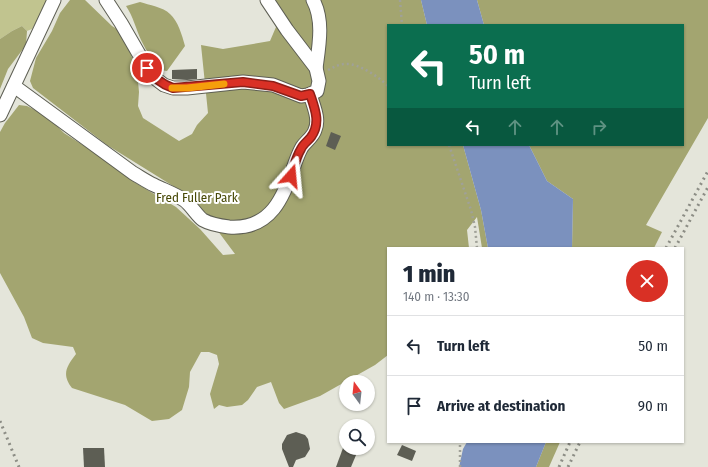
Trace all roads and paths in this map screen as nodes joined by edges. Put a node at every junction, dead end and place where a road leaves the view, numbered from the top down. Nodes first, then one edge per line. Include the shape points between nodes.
1 (54, 0) edge
2 (106, 0) edge
3 (267, 0) edge
4 (313, 0) edge
5 (400, 0) edge
6 (402, 24) edge
7 (317, 71) junction
8 (387, 85) edge
9 (14, 86) junction
10 (310, 94) junction
11 (0, 115) edge
12 (449, 146) edge
13 (477, 247) edge
14 (460, 443) edge
15 (460, 467) edge

1 - 9 street
2 - 10 street via 147,68 156,80 164,85 187,88 243,82 273,86 301,96
3 - 7 street
4 - 7 street via 319,27
5 - 6 path
7 - 8 path via 347,63 376,76
7 - 10 street via 319,87
9 - 10 street via 133,172 184,200 202,219 233,227 245,227 264,219 284,195 298,154 316,129 317,120
9 - 11 street
12 - 13 path via 471,210
14 - 15 path

